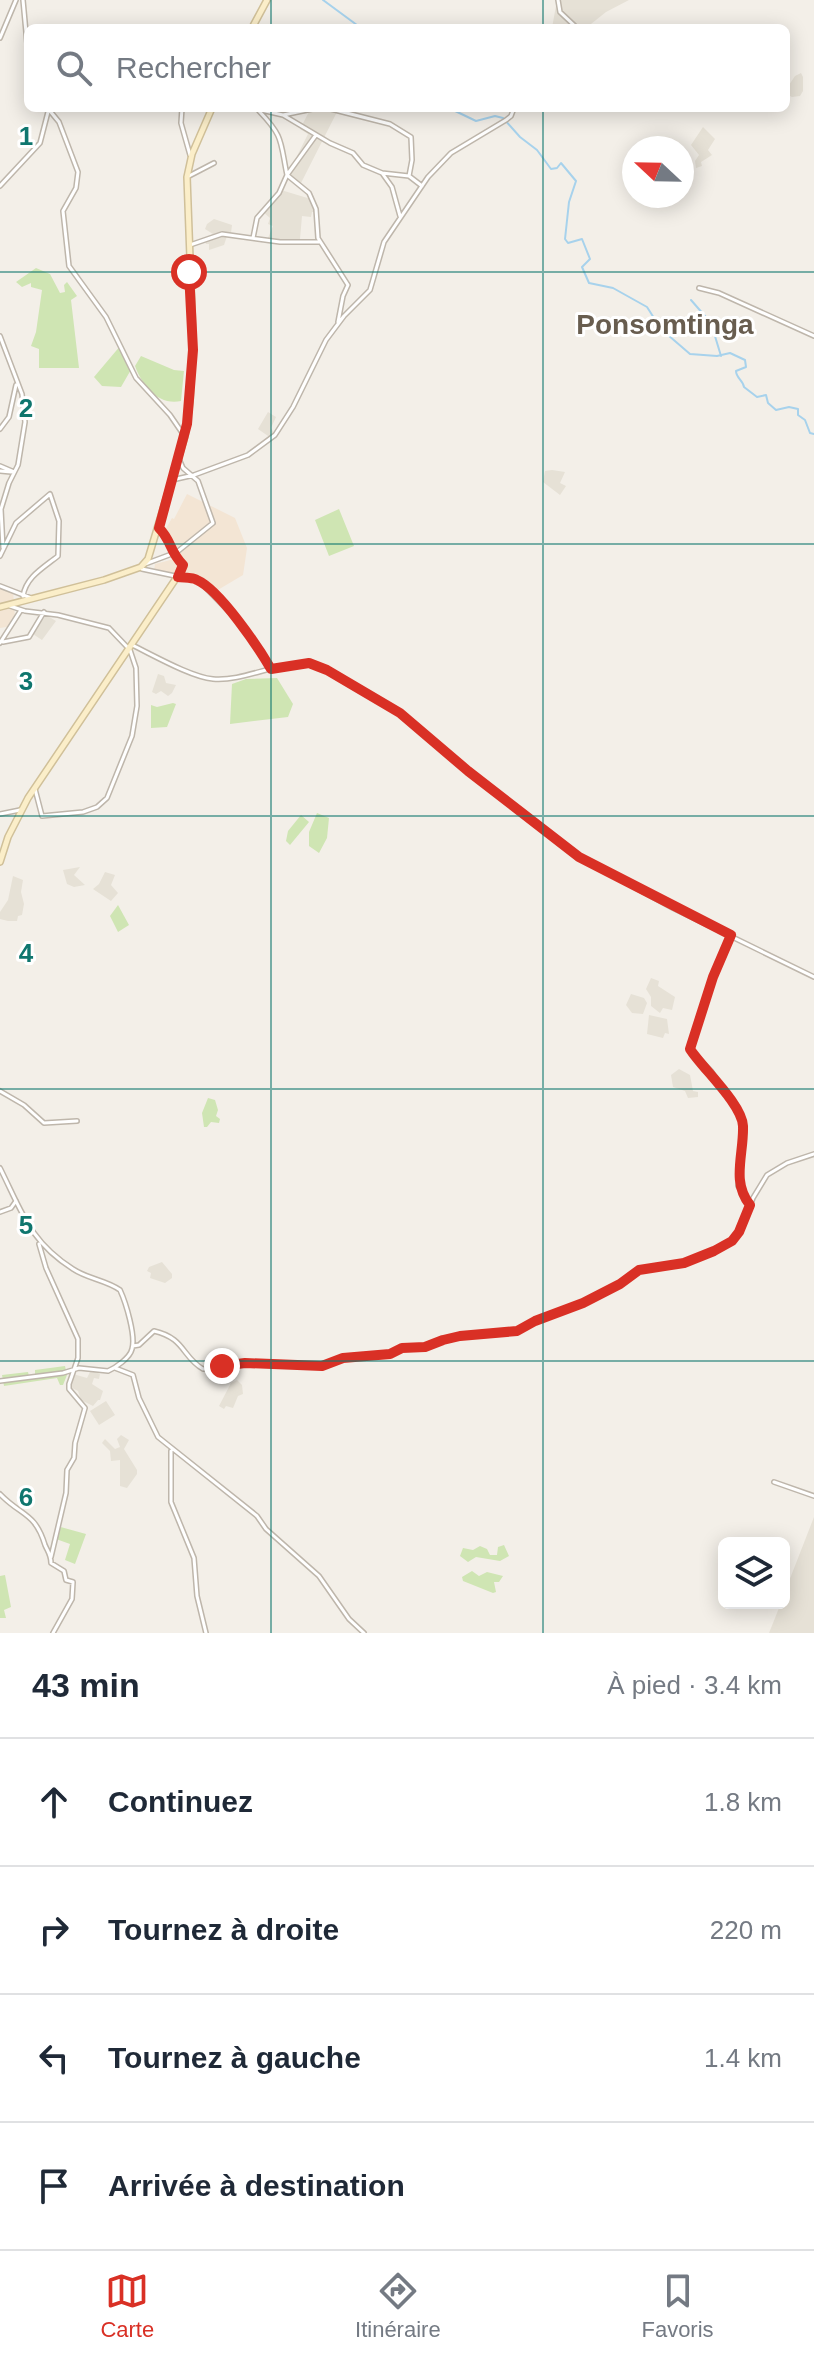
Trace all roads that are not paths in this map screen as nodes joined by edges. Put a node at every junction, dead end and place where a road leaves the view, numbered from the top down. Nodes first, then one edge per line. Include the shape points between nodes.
1 (16, 0) edge
2 (23, 0) edge
3 (267, 0) edge
4 (558, 0) edge
5 (25, 24) edge
6 (254, 24) edge
7 (573, 24) edge
8 (0, 38) edge
9 (49, 112) edge
10 (52, 112) edge
11 (182, 112) edge
12 (210, 112) edge
13 (262, 112) edge
14 (272, 112) edge
15 (298, 112) edge
16 (343, 112) edge
17 (512, 112) edge
18 (283, 115) junction
19 (316, 135) junction
20 (190, 160) junction
21 (214, 163) dead end
22 (382, 173) junction
23 (287, 175) junction
24 (409, 176) junction
25 (187, 177) junction
26 (0, 186) edge
27 (422, 186) junction
28 (400, 216) junction
29 (253, 238) junction
30 (320, 242) junction
31 (188, 246) junction
32 (699, 288) dead end
33 (338, 323) junction
34 (0, 336) edge
35 (814, 336) edge
36 (16, 380) junction
37 (0, 429) edge
38 (185, 436) junction
39 (179, 458) junction
40 (0, 469) edge
41 (14, 472) junction
42 (194, 475) junction
43 (172, 480) junction
44 (159, 528) junction
45 (3, 548) junction
46 (172, 554) junction
47 (0, 556) edge
48 (145, 564) junction
49 (138, 568) junction
50 (178, 577) junction
51 (0, 586) edge
52 (23, 596) junction
53 (31, 598) junction
54 (3, 605) edge
55 (21, 610) junction
56 (44, 612) junction
57 (1, 642) edge
58 (131, 648) junction
59 (271, 669) junction
60 (35, 788) junction
61 (22, 809) junction
62 (0, 814) edge
63 (0, 861) edge
64 (731, 935) junction
65 (814, 977) edge
66 (0, 1091) edge
67 (77, 1121) dead end
68 (814, 1154) edge
69 (0, 1168) edge
70 (16, 1201) junction
71 (750, 1205) junction
72 (0, 1212) edge
73 (39, 1244) junction
74 (133, 1346) junction
75 (115, 1368) junction
76 (72, 1370) junction
77 (0, 1381) edge
78 (171, 1449) junction
79 (774, 1482) dead end
80 (0, 1494) edge
81 (814, 1496) edge
82 (51, 1557) junction
83 (53, 1633) edge
84 (206, 1633) edge
85 (364, 1633) edge

1 - 8 street
2 - 5 street
3 - 6 street
4 - 7 street via 560,12
9 - 26 street via 40,143
10 - 38 street via 78,172 63,211 69,266 106,317 136,378
11 - 20 street
12 - 20 street
13 - 23 street via 280,135
14 - 18 street
15 - 18 street
16 - 24 street via 390,124 411,137
17 - 27 street via 448,156
18 - 19 street
19 - 22 street
19 - 23 street
20 - 25 street
21 - 25 street
22 - 24 street
22 - 28 street
23 - 29 street via 255,222
23 - 30 street via 311,197
24 - 27 street
25 - 31 street
27 - 28 street
28 - 33 street via 379,253 370,290
29 - 30 street
29 - 31 street via 218,234
30 - 33 street via 349,286
31 - 38 street via 193,350
32 - 35 street
33 - 42 street via 275,435 252,454
34 - 36 street
36 - 37 street via 9,417
36 - 41 street via 25,422
38 - 39 street
39 - 42 street
39 - 43 street
40 - 41 street
41 - 45 street via 1,509
42 - 43 street
42 - 46 street via 213,523
43 - 44 street
44 - 46 street via 169,539
44 - 48 street
45 - 47 street
45 - 52 street via 16,523 50,494 59,521 58,556 27,582
46 - 48 street
46 - 50 street via 183,565
48 - 49 street
49 - 50 street
49 - 53 street
50 - 58 street
50 - 59 street via 199,581 212,593 250,635
51 - 52 street
52 - 53 street
53 - 54 street
54 - 55 street
55 - 56 street
55 - 57 street
56 - 57 street via 29,637
56 - 58 street via 109,628
58 - 59 street via 212,679
58 - 60 street
58 - 60 street via 136,712 107,798 83,812 42,816
59 - 64 street via 309,663 327,670 400,713 579,857
60 - 61 street
61 - 62 street
61 - 63 street
64 - 65 street
64 - 71 street via 690,1049 741,1116 738,1186
66 - 67 street via 44,1123
68 - 71 street via 771,1172
69 - 70 street
70 - 72 street
70 - 73 street
71 - 74 street via 732,1241 714,1251 684,1263 639,1270 583,1303 517,1331 460,1336 318,1367 245,1363 203,1369 175,1339 154,1331
73 - 74 street via 78,1272 120,1290 129,1311
73 - 76 street via 78,1339
74 - 75 street
75 - 76 street
75 - 78 street via 133,1375 158,1437
76 - 77 street
76 - 82 street via 69,1389 85,1408
78 - 84 street via 171,1502 194,1558
78 - 85 street via 257,1516 319,1576
79 - 81 street
80 - 82 street via 34,1520
82 - 83 street via 73,1582 74,1594

